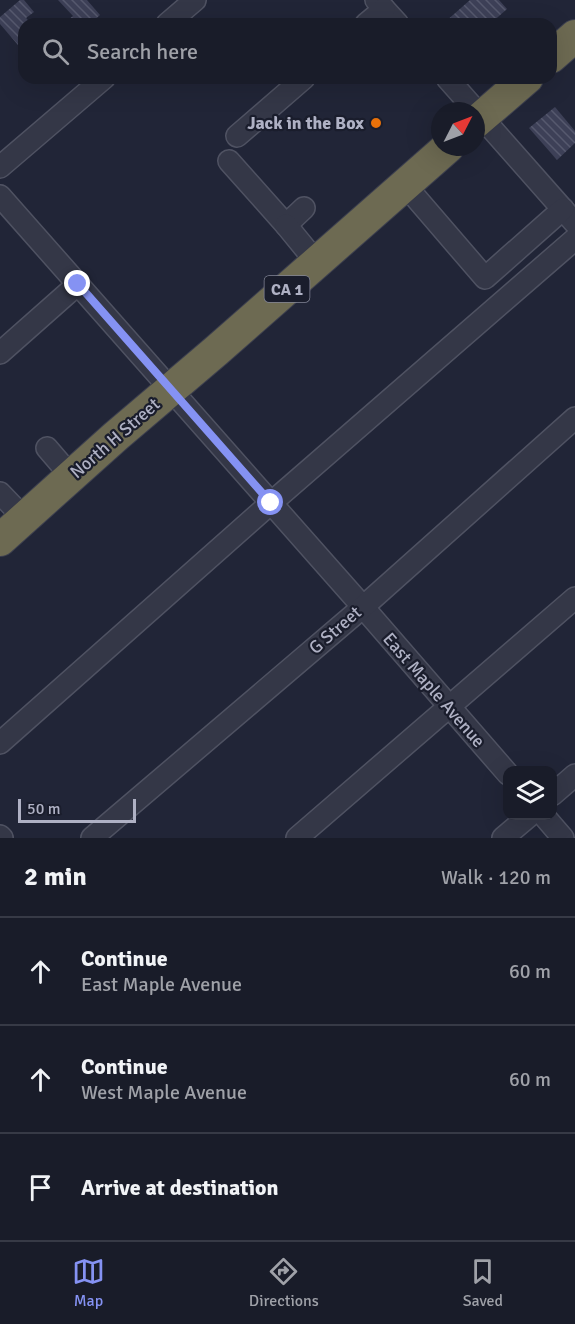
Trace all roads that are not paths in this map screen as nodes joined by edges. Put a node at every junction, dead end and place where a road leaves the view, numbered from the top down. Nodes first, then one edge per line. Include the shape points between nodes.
1 (193, 0) edge
2 (173, 18) edge
3 (575, 36) edge
4 (557, 52) edge
5 (97, 84) edge
6 (297, 84) edge
7 (452, 84) edge
8 (520, 84) edge
9 (466, 102) edge
10 (485, 114) edge
11 (485, 125) edge
12 (237, 136) dead end
13 (438, 156) edge
14 (229, 161) dead end
15 (0, 167) edge
16 (405, 185) junction
17 (0, 196) edge
18 (304, 208) dead end
19 (569, 216) edge
20 (286, 225) junction
21 (575, 238) edge
22 (317, 263) junction
23 (78, 284) junction
24 (0, 353) edge
25 (170, 389) junction
26 (575, 418) edge
27 (47, 448) dead end
28 (71, 476) junction
29 (0, 493) edge
30 (271, 503) junction
31 (24, 518) junction
32 (0, 540) edge
33 (575, 598) edge
34 (363, 607) junction
35 (449, 708) junction
36 (0, 743) edge
37 (503, 769) edge
38 (575, 775) edge
39 (557, 791) edge
40 (524, 820) edge
41 (547, 820) edge
42 (92, 838) edge
43 (297, 838) edge
44 (503, 838) edge
45 (563, 838) edge

1 - 2 street
3 - 4 highway
5 - 15 street
6 - 12 street
7 - 9 street
8 - 10 highway
11 - 19 street
13 - 16 highway, North H Street / CA 1
14 - 20 street
16 - 19 street via 485,278
16 - 22 highway, North H Street / CA 1
17 - 23 street, East Maple Avenue
18 - 20 street
20 - 22 street
21 - 30 street
22 - 25 highway, North H Street / CA 1
23 - 24 street
23 - 25 street, East Maple Avenue
25 - 28 highway, North H Street / CA 1
25 - 30 street, East Maple Avenue
26 - 34 street, G Street
27 - 28 street
28 - 31 highway, North H Street / CA 1
29 - 31 street
30 - 34 street, East Maple Avenue
30 - 36 street
31 - 32 highway, North H Street / CA 1
33 - 35 street
34 - 35 street, East Maple Avenue
34 - 42 street, G Street
35 - 37 street, East Maple Avenue
35 - 43 street
38 - 39 street
40 - 44 street
41 - 45 street

